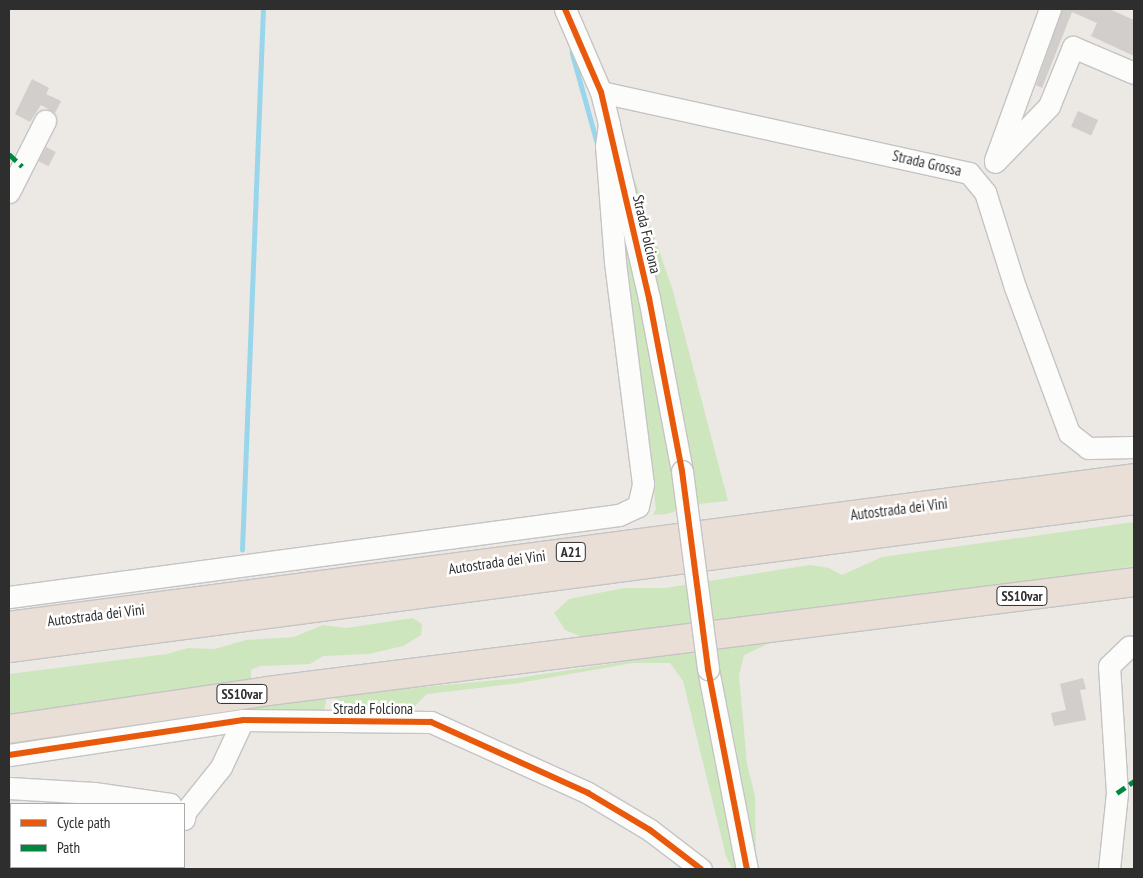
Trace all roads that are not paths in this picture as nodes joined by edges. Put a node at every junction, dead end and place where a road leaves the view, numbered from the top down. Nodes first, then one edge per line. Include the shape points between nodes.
1 (565, 9) edge
2 (1050, 9) edge
3 (1134, 73) edge
4 (600, 92) junction
5 (45, 122) dead end
6 (609, 125) junction
7 (995, 162) junction
8 (978, 182) junction
9 (9, 192) edge
10 (1134, 447) edge
11 (1134, 478) edge
12 (1134, 500) edge
13 (1134, 582) edge
14 (9, 598) edge
15 (9, 626) edge
16 (1129, 647) dead end
17 (9, 648) edge
18 (243, 720) junction
19 (9, 729) edge
20 (9, 756) edge
21 (9, 788) edge
22 (140, 803) edge
23 (185, 808) edge
24 (701, 869) edge
25 (747, 869) edge
26 (1109, 869) edge

1 - 4 street, Strada Folciona
2 - 7 street
3 - 7 street via 1073,47 1048,106
4 - 6 street, Strada Folciona
4 - 8 street, Strada Grossa via 960,170
5 - 9 street
6 - 14 street via 606,146 615,262 643,484 638,506 619,515
6 - 25 street, Strada Folciona, bridge via 650,298 682,471 708,669
7 - 8 street
8 - 10 street, Strada Grossa via 1064,424 1076,442 1100,451
11 - 15 highway, Autostrada dei Vini / A21
12 - 17 highway, Autostrada dei Vini / A21
13 - 19 highway, SS10var via 268,690
16 - 26 street via 1108,666 1118,793
18 - 20 street, Strada Folciona
18 - 23 street via 221,767
18 - 24 street, Strada Folciona via 431,722 588,793 650,830
21 - 22 street via 94,793

